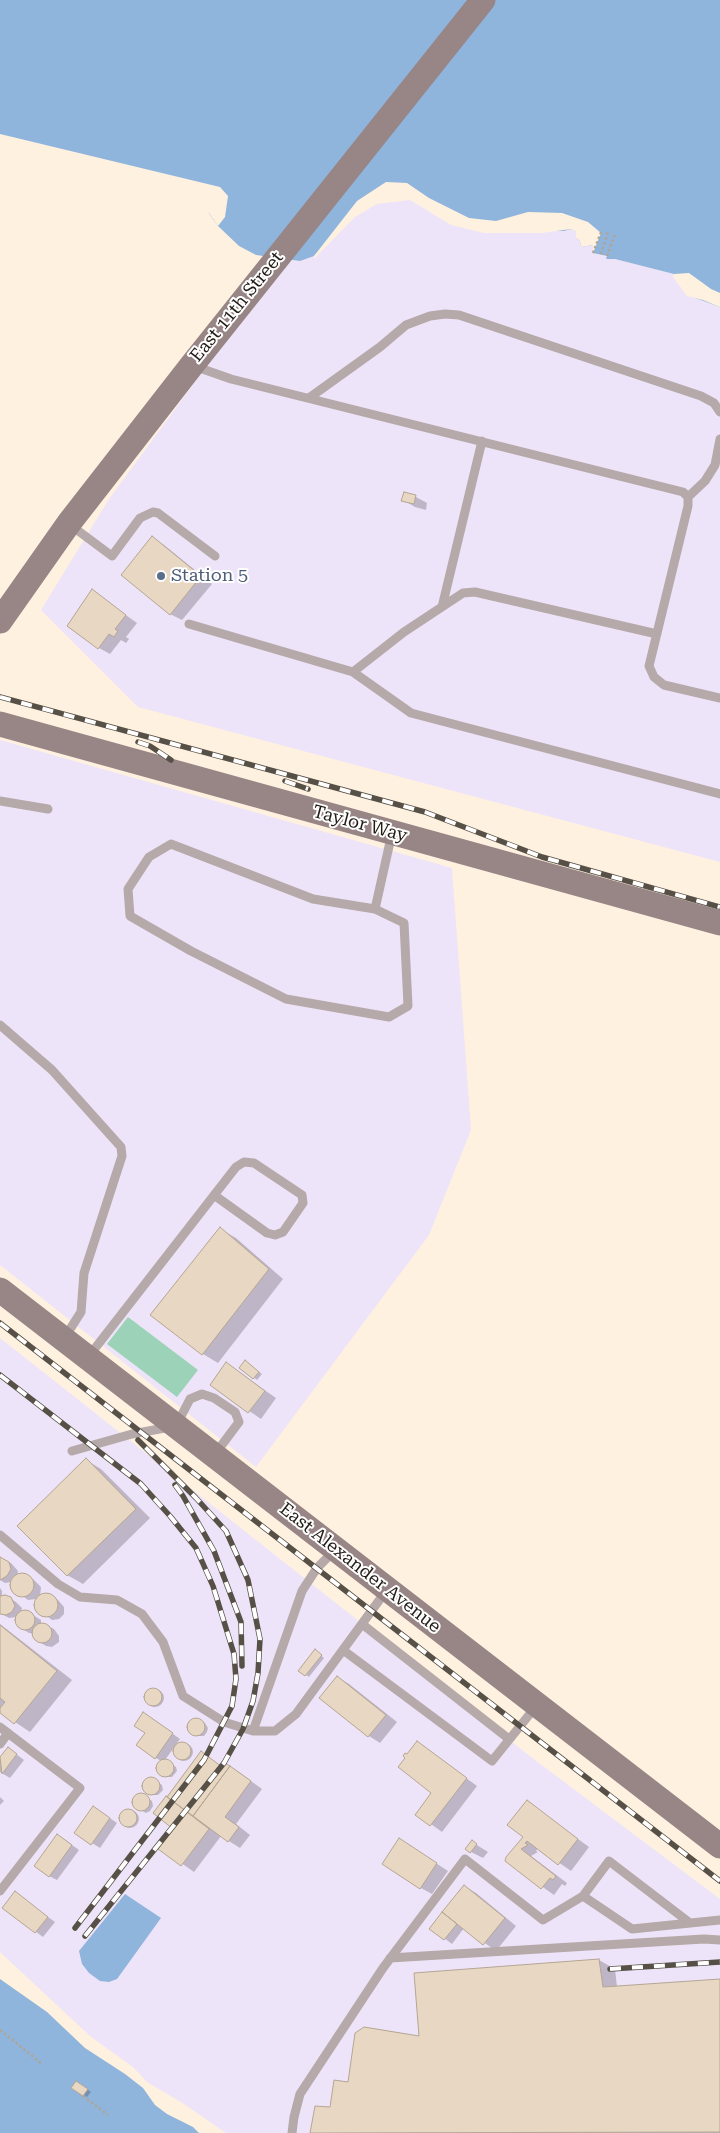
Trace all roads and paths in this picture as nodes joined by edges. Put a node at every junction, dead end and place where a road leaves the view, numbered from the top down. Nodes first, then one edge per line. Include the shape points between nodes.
1 (483, 0) edge
2 (602, 230) dead end
3 (608, 232) dead end
4 (615, 234) dead end
5 (593, 253) dead end
6 (601, 254) dead end
7 (607, 256) dead end
8 (192, 365) junction
9 (309, 398) junction
10 (720, 412) edge
11 (720, 439) edge
12 (482, 442) junction
13 (688, 497) junction
14 (69, 524) junction
15 (215, 556) dead end
16 (442, 607) junction
17 (0, 621) edge
18 (189, 624) dead end
19 (657, 634) junction
20 (353, 672) junction
21 (720, 698) edge
22 (0, 724) edge
23 (720, 794) edge
24 (0, 801) edge
25 (48, 809) dead end
26 (392, 833) junction
27 (375, 910) junction
28 (720, 923) edge
29 (0, 1025) edge
30 (214, 1195) junction
31 (0, 1290) edge
32 (63, 1340) junction
33 (87, 1358) junction
34 (176, 1426) junction
35 (72, 1451) dead end
36 (214, 1456) junction
37 (0, 1535) edge
38 (336, 1550) junction
39 (388, 1590) junction
40 (362, 1624) junction
41 (343, 1650) junction
42 (536, 1705) junction
43 (4, 1730) edge
44 (253, 1731) junction
45 (509, 1739) junction
46 (0, 1744) edge
47 (720, 1846) edge
48 (0, 1891) edge
49 (583, 1896) junction
50 (720, 1920) edge
51 (690, 1923) junction
52 (720, 1940) edge
53 (390, 1958) junction
54 (0, 2030) edge
55 (41, 2063) dead end
56 (83, 2096) dead end
57 (108, 2115) dead end
58 (292, 2133) edge

1 - 8 street, East 11th Street
2 - 5 path
3 - 6 path
4 - 7 path
8 - 9 lane via 230,379
8 - 14 street, East 11th Street
9 - 10 lane via 406,325 445,314 459,315 700,396
9 - 12 lane
11 - 13 lane via 715,465 705,481
12 - 13 lane via 683,492
12 - 16 lane
13 - 19 lane
14 - 15 lane via 112,556 140,518 158,513
14 - 17 street, East 11th Street
16 - 19 lane via 463,593 476,592
16 - 20 lane
18 - 20 lane
19 - 21 lane via 649,666 654,677 664,685
20 - 23 lane via 411,713
22 - 26 street, Taylor Way
24 - 25 lane
26 - 27 lane
26 - 28 street, Taylor Way
27 - 27 lane via 313,899 171,844 149,857 128,889 130,916 286,999 389,1017 408,1006 404,923
29 - 32 lane via 52,1070 121,1146 122,1156 84,1273 81,1312
30 - 30 lane via 236,1167 244,1162 254,1163 302,1195 303,1203 283,1232 275,1235 267,1234
30 - 33 lane
31 - 32 street, East Alexander Avenue
32 - 33 street, East Alexander Avenue
33 - 34 street, East Alexander Avenue
34 - 35 lane via 132,1434
34 - 36 street, East Alexander Avenue
34 - 36 lane via 190,1399 202,1394 235,1412 239,1422
36 - 38 street, East Alexander Avenue
37 - 44 lane via 58,1584 80,1597 117,1600 142,1614 163,1642 184,1696 224,1722
38 - 39 street, East Alexander Avenue
38 - 44 lane via 317,1568 302,1591
39 - 40 lane
39 - 42 street, East Alexander Avenue
40 - 41 lane
40 - 45 lane
41 - 44 lane via 296,1714 275,1731
41 - 45 lane via 492,1761
42 - 45 lane
42 - 47 street, East Alexander Avenue
43 - 46 lane
43 - 48 lane via 80,1788
49 - 51 lane via 632,1929
49 - 51 lane via 609,1861
49 - 53 lane via 543,1920 465,1859
50 - 51 lane
52 - 53 lane
53 - 58 lane via 300,2094
54 - 55 path
56 - 57 path

